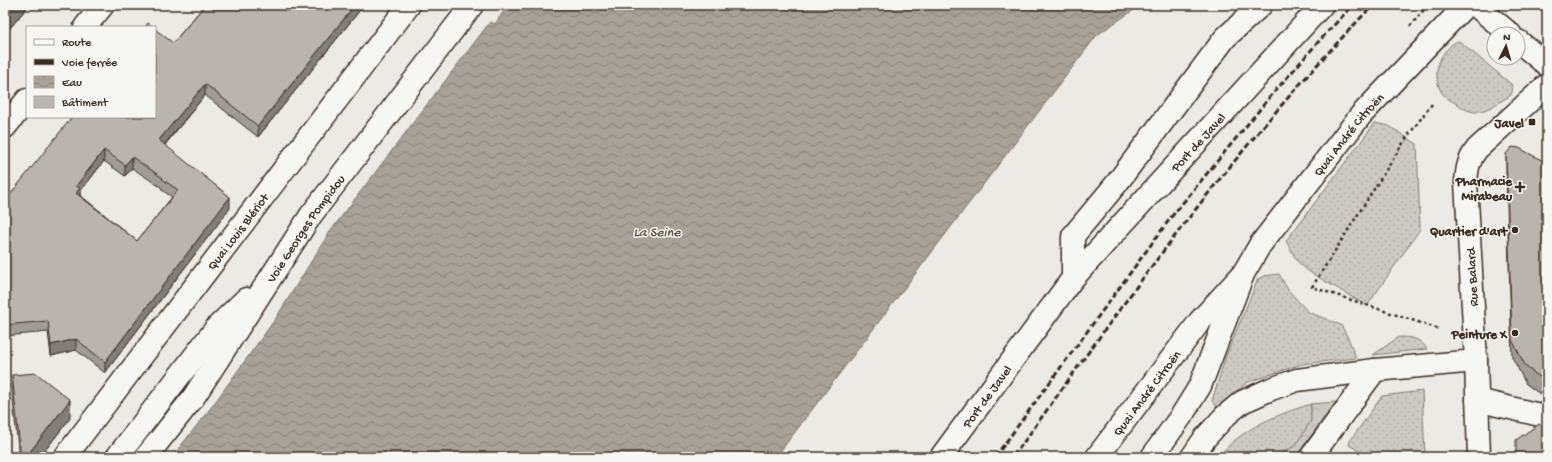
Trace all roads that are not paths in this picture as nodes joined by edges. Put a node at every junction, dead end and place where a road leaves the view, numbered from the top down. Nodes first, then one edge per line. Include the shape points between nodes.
1 (103, 5) edge
2 (409, 5) edge
3 (472, 5) edge
4 (1261, 5) edge
5 (1322, 5) edge
6 (1466, 5) edge
7 (1475, 5) edge
8 (86, 26) edge
9 (1500, 26) edge
10 (1526, 47) edge
11 (1547, 65) edge
12 (1547, 85) edge
13 (26, 101) edge
14 (5, 127) edge
15 (276, 270) junction
16 (1243, 274) junction
17 (1074, 278) junction
18 (1476, 361) junction
19 (1375, 370) junction
20 (1477, 400) junction
21 (1547, 419) edge
22 (947, 450) edge
23 (65, 457) edge
24 (117, 457) edge
25 (146, 457) edge
26 (1097, 457) edge
27 (1152, 457) edge
28 (1192, 457) edge
29 (1311, 457) edge
30 (1479, 457) edge

1 - 8 main road
2 - 23 main road, Quai Louis Blériot
3 - 15 main road, Voie Georges Pompidou via 311,215
4 - 17 main road via 1225,38 1117,184 1073,236
5 - 17 main road, Port de Javel
6 - 16 main road, Quai André Citroën via 1361,115 1260,245
7 - 9 main road
10 - 11 main road
12 - 18 main road, Rue Balard via 1470,158 1466,182
13 - 14 main road
15 - 24 main road via 217,327
15 - 25 main road, Voie Georges Pompidou via 193,398
16 - 26 main road, Quai André Citroën via 1200,321
16 - 27 main road, Quai André Citroën via 1200,386
17 - 22 main road, Port de Javel
18 - 19 main road
18 - 20 main road, Rue Balard
19 - 28 main road via 1297,380 1242,402 1205,438
19 - 29 main road
20 - 21 main road via 1540,415
20 - 30 main road, Rue Balard

